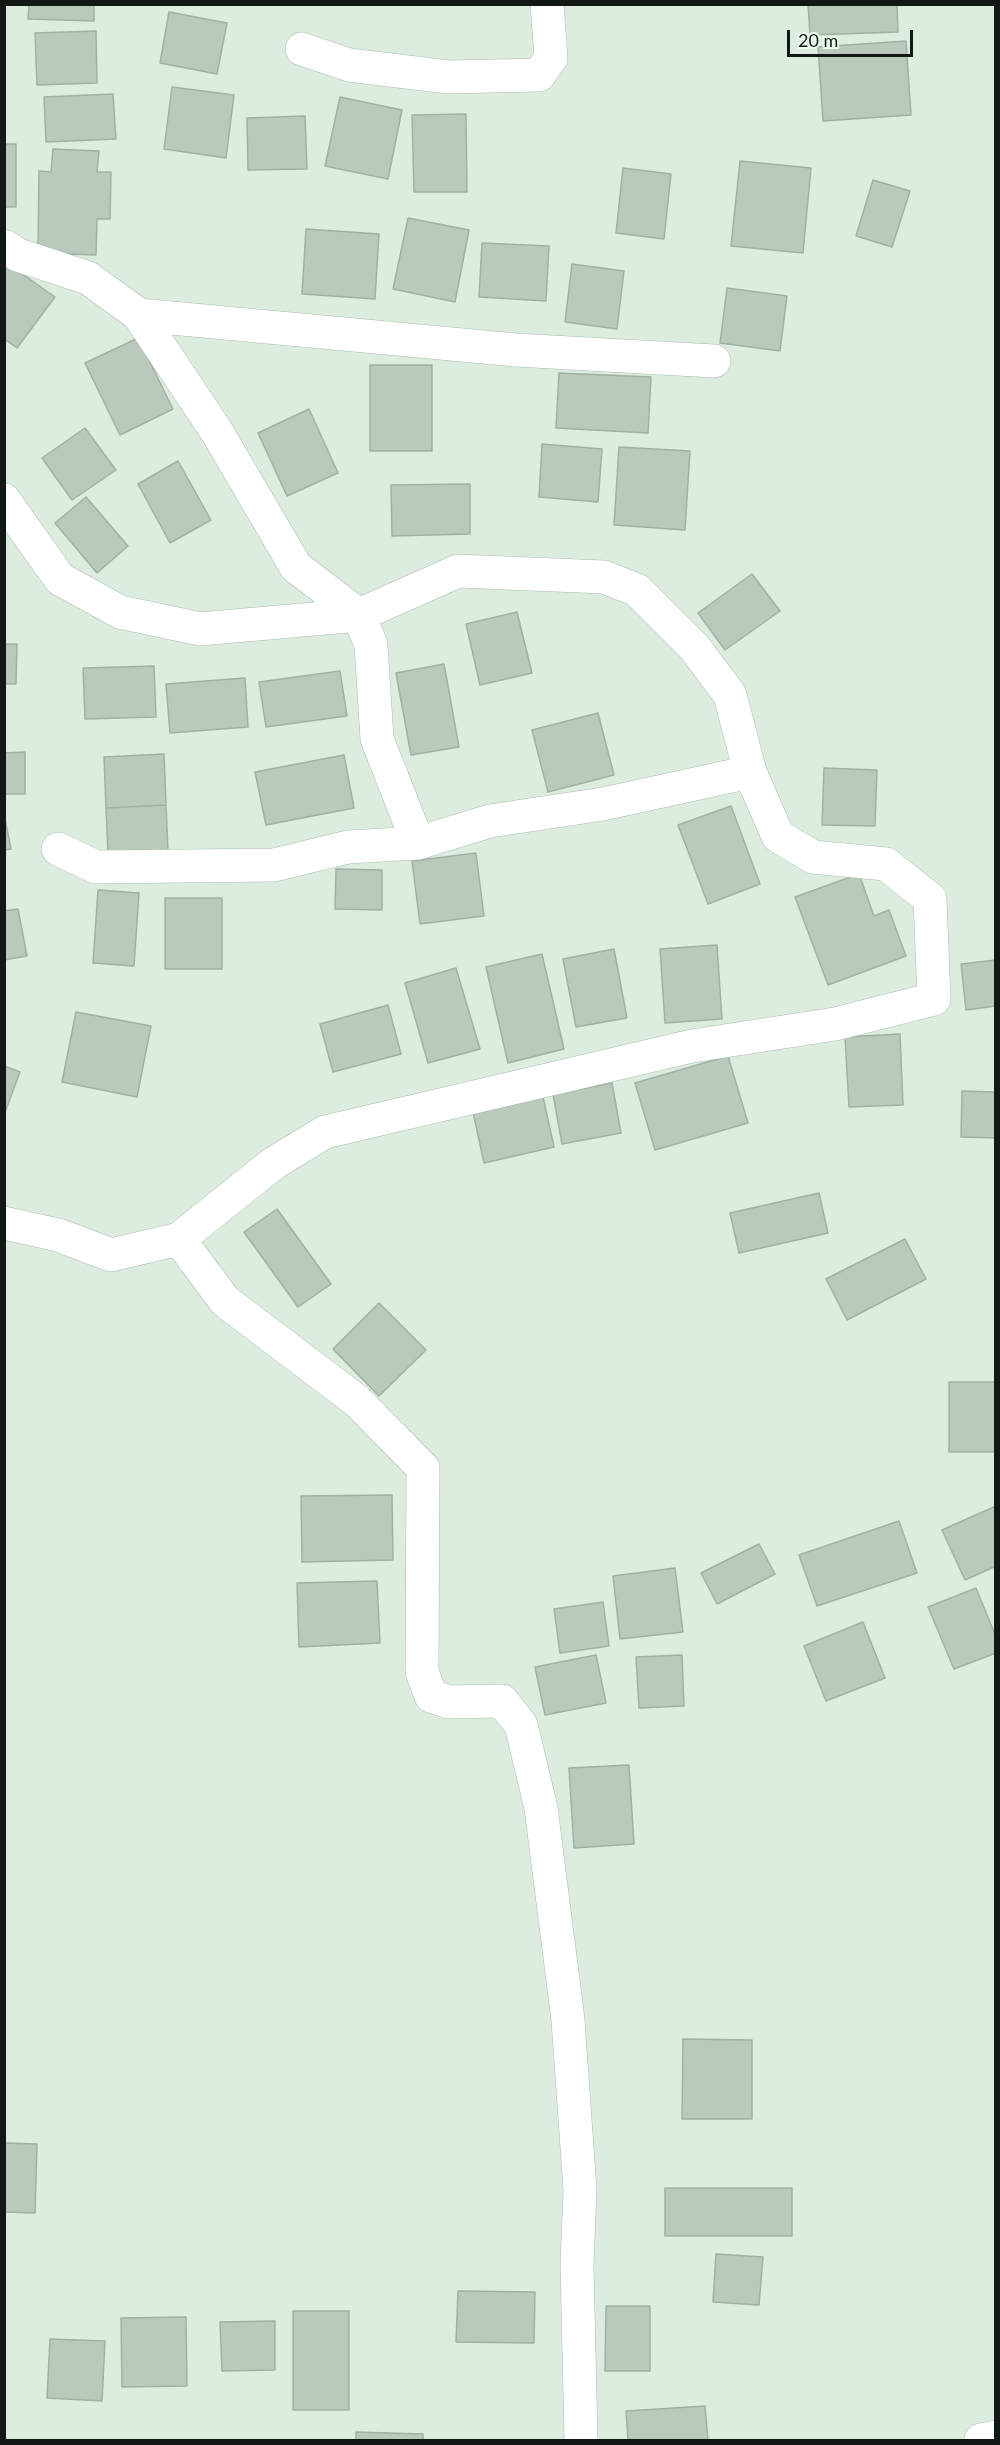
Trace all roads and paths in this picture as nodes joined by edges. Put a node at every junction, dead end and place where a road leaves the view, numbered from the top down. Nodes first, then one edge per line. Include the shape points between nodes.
1 (547, 4) edge
2 (302, 49) dead end
3 (4, 246) edge
4 (139, 315) junction
5 (714, 361) dead end
6 (4, 500) edge
7 (359, 615) junction
8 (750, 772) junction
9 (418, 843) junction
10 (58, 849) dead end
11 (4, 1223) edge
12 (179, 1239) junction
13 (996, 2437) edge
14 (580, 2440) edge
15 (981, 2440) edge

1 - 2 street via 551,58 539,75 448,77 350,65
3 - 4 street via 18,255 88,278
4 - 5 street via 516,350
4 - 7 street via 217,432 296,567
6 - 7 street via 60,579 120,612 200,629
7 - 8 street via 458,571 604,577 637,590 694,647 730,695
7 - 9 street via 371,645 377,739
8 - 9 street via 603,804 490,821
8 - 12 street via 778,836 813,857 886,864 930,899 934,999 835,1024 692,1046 325,1132 274,1162
9 - 10 street via 348,847 274,865 148,868 96,867
11 - 12 street via 58,1235 111,1255
12 - 14 street via 225,1301 357,1401 423,1468 422,1672 431,1696 449,1702 502,1701 520,1725 541,1808 568,2020 580,2190
13 - 15 street

